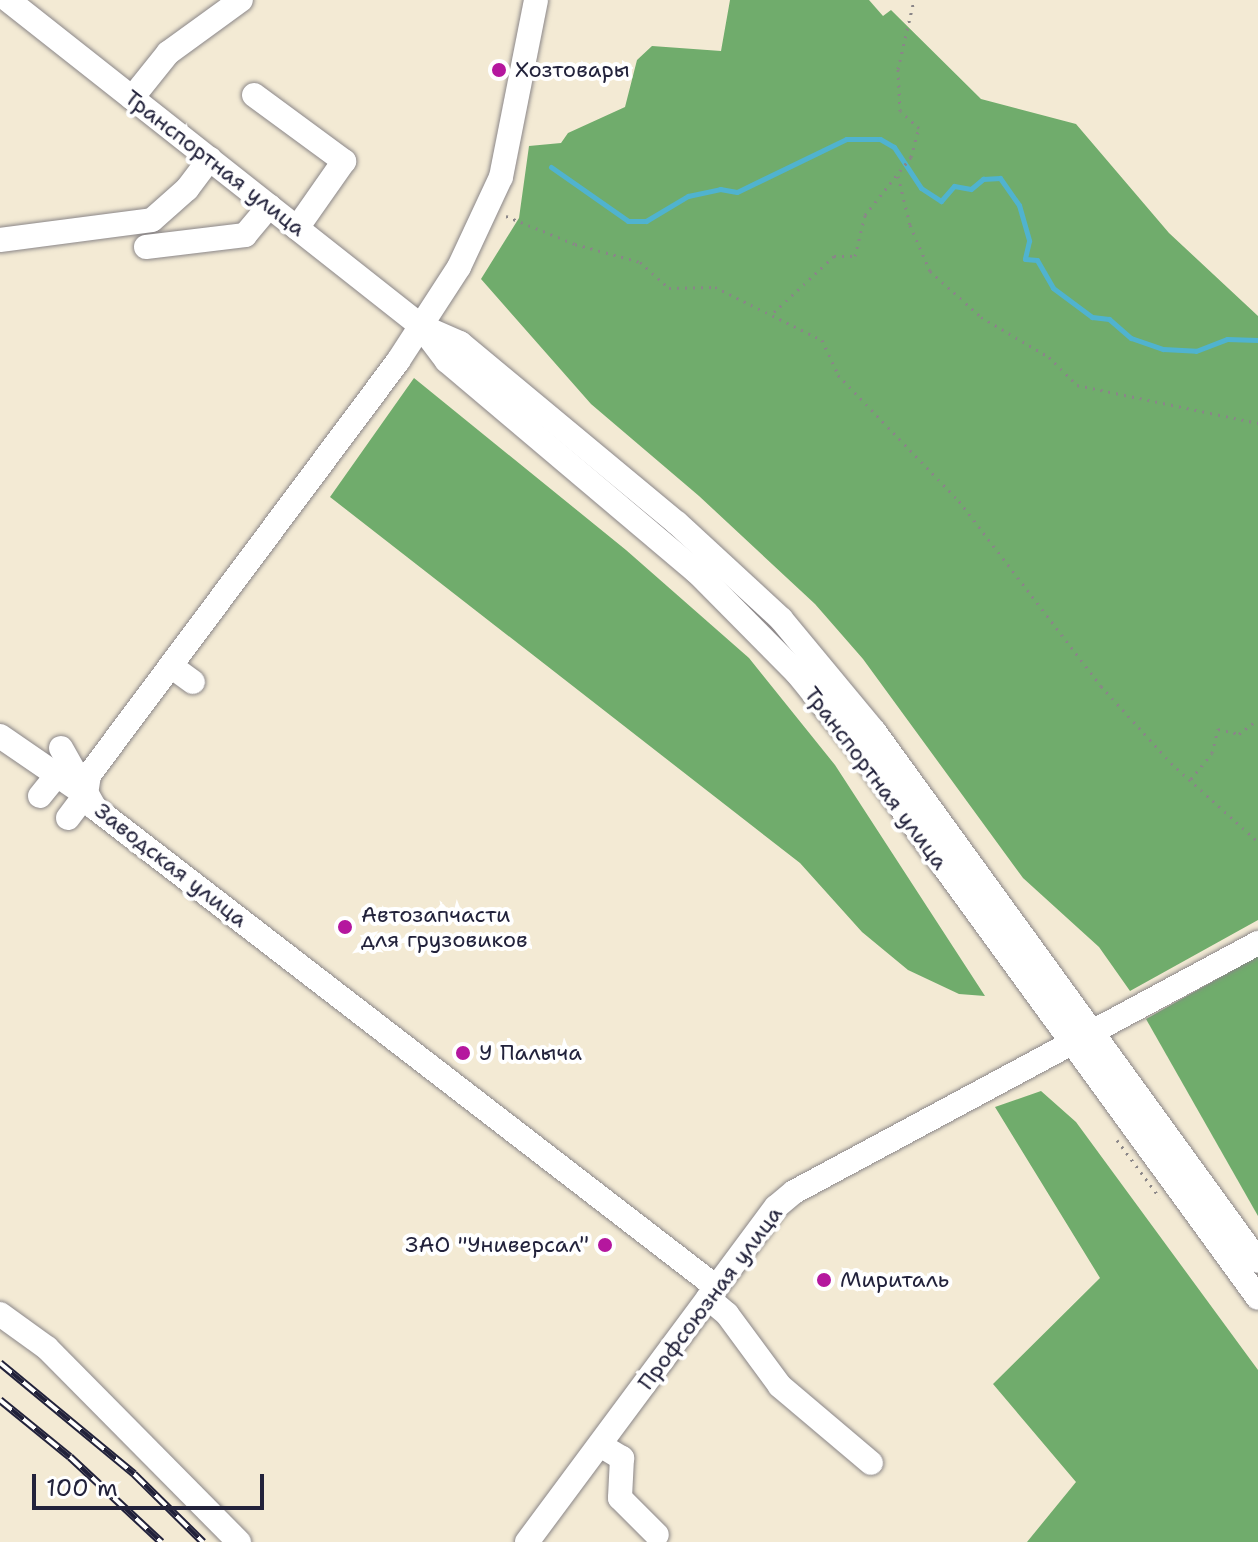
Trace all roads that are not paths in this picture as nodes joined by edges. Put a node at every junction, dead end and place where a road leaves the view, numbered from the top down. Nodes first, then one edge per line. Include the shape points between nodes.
1 (241, 0) edge
2 (536, 0) edge
3 (19, 3) edge
4 (254, 95) dead end
5 (132, 98) junction
6 (210, 159) junction
7 (269, 206) junction
8 (297, 228) junction
9 (0, 240) edge
10 (146, 247) dead end
11 (421, 326) junction
12 (171, 666) junction
13 (193, 682) dead end
14 (0, 736) edge
15 (61, 748) dead end
16 (57, 775) junction
17 (86, 794) junction
18 (40, 796) dead end
19 (68, 818) dead end
20 (1258, 943) edge
21 (1081, 1040) junction
22 (1258, 1261) edge
23 (712, 1293) junction
24 (1258, 1298) edge
25 (0, 1314) edge
26 (600, 1445) junction
27 (871, 1463) dead end
28 (657, 1535) dead end
29 (239, 1542) edge
30 (527, 1542) edge

1 - 5 street via 168,53
2 - 11 street, Заводская улица via 509,149 488,210
3 - 5 street, Транспортная улица
4 - 8 street via 344,161
5 - 6 street, Транспортная улица
6 - 7 street, Транспортная улица
6 - 9 street via 187,189 152,220
7 - 8 street, Транспортная улица
7 - 10 street via 245,235
8 - 11 street, Транспортная улица
11 - 12 street, Заводская улица via 198,611
11 - 21 street, Транспортная улица via 447,361 697,572 797,673
12 - 13 street
12 - 17 street, Заводская улица via 89,775
14 - 16 street
15 - 17 street
16 - 17 street
16 - 18 street
17 - 19 street
17 - 23 street, Заводская улица via 95,808
20 - 21 street, Профсоюзная улица
21 - 22 street, Транспортная улица
21 - 23 street, Профсоюзная улица via 794,1192 776,1207
21 - 24 street, Транспортная улица
23 - 26 street, Профсоюзная улица
23 - 27 street, Заводская улица via 780,1386
25 - 29 street via 47,1348
26 - 28 street via 622,1458 620,1498
26 - 30 street, Профсоюзная улица

